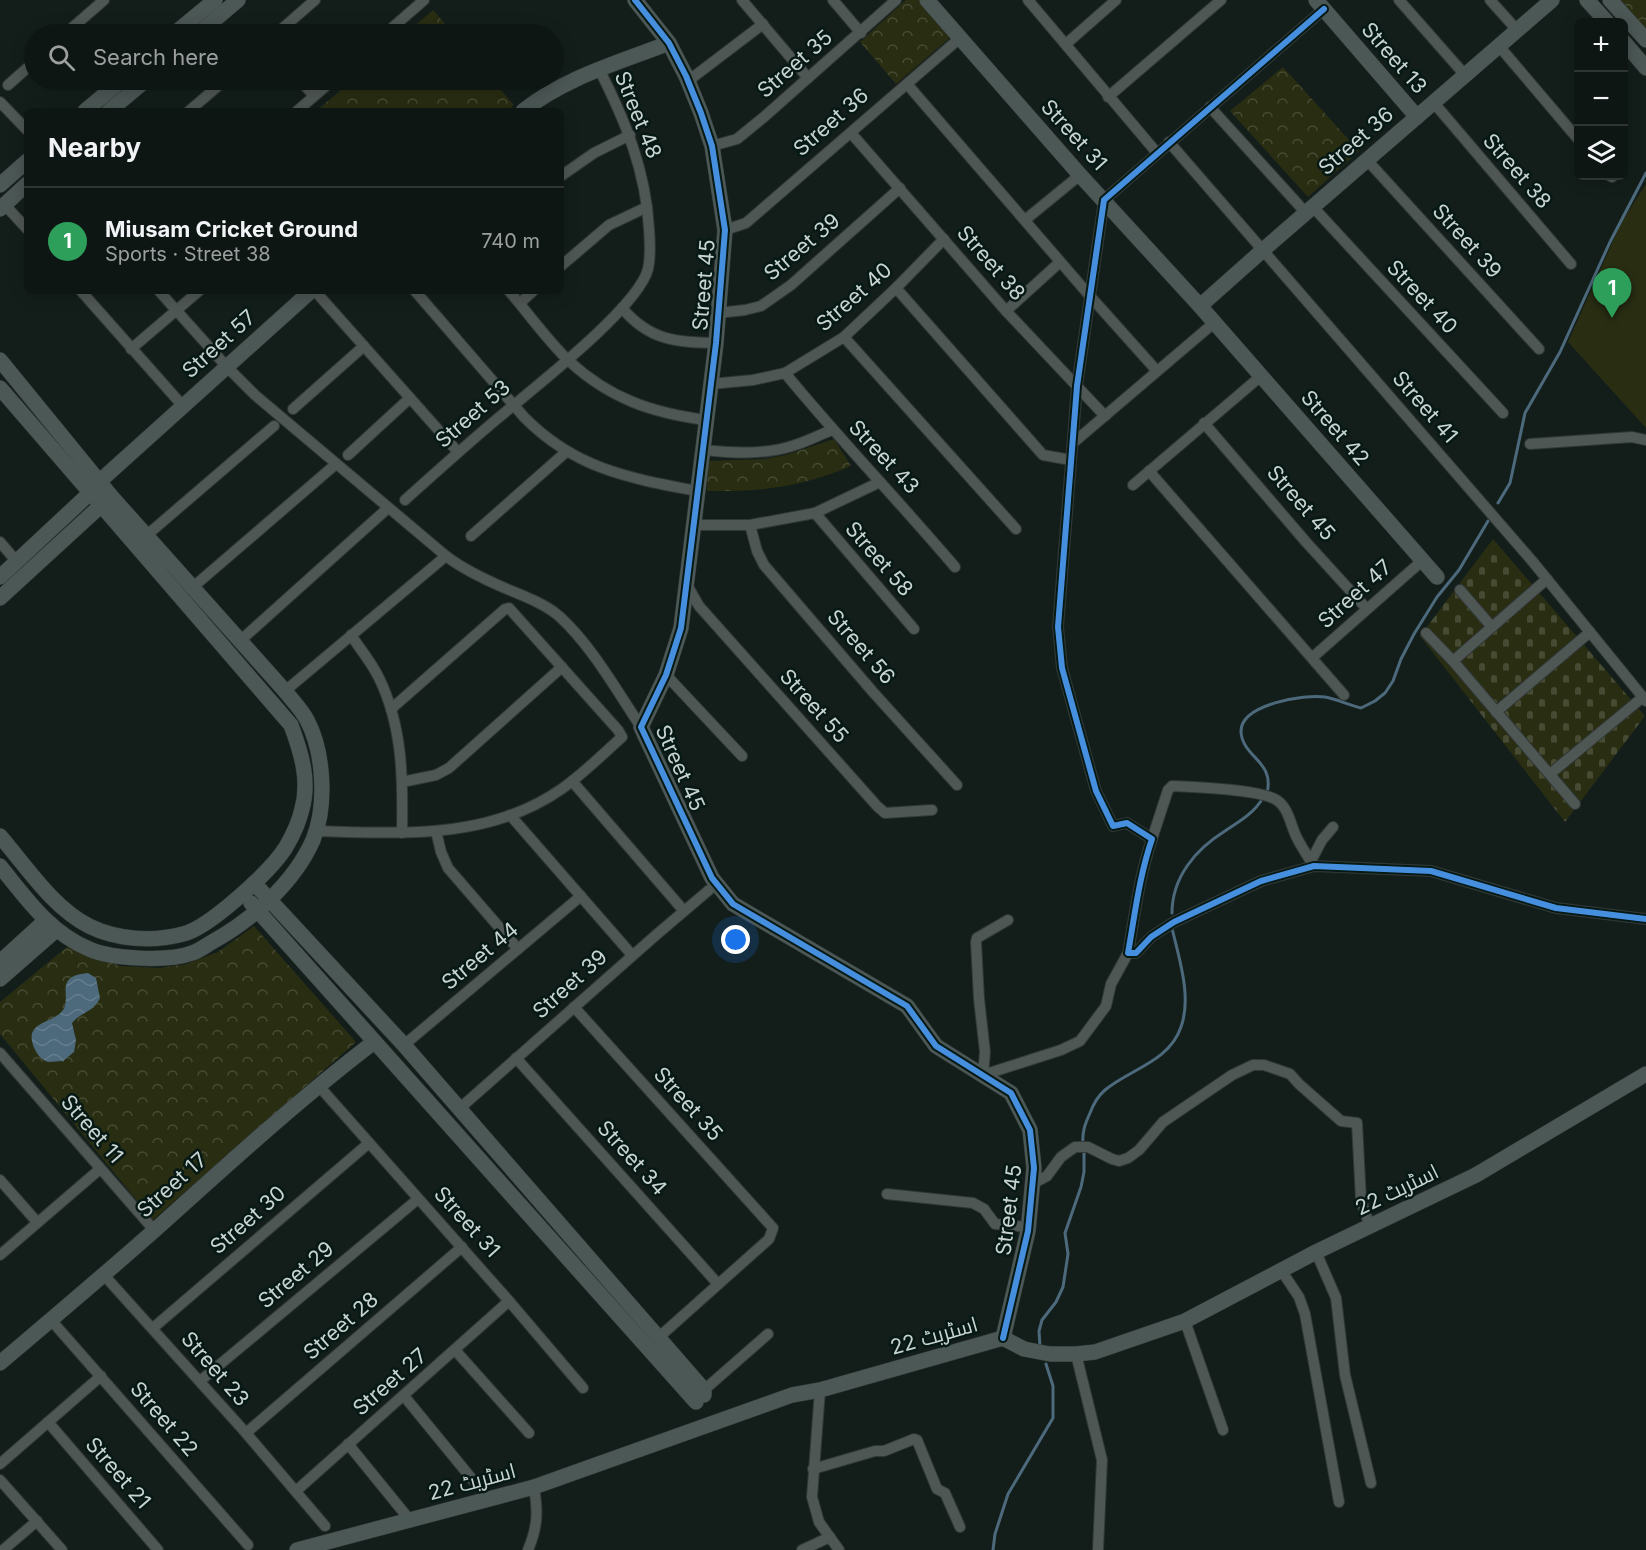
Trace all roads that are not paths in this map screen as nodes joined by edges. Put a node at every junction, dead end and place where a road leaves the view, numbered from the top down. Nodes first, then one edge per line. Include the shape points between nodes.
1 (104, 0) edge
2 (215, 0) edge
3 (238, 0) edge
4 (315, 0) edge
5 (424, 0) edge
6 (635, 0) edge
7 (742, 0) edge
8 (833, 0) edge
9 (896, 0) edge
10 (927, 0) edge
11 (1028, 0) edge
12 (1116, 0) edge
13 (1221, 0) edge
14 (1399, 0) edge
15 (1490, 0) edge
16 (1552, 0) edge
17 (1587, 0) edge
18 (1610, 0) edge
19 (1320, 4) edge
20 (1603, 18) edge
21 (76, 24) edge
22 (186, 24) edge
23 (210, 24) edge
24 (287, 24) edge
25 (396, 24) edge
26 (763, 24) junction
27 (1517, 30) junction
28 (861, 33) junction
29 (960, 38) junction
30 (1646, 40) edge
31 (669, 43) junction
32 (1066, 44) junction
33 (1499, 46) junction
34 (1628, 48) edge
35 (1646, 68) edge
36 (599, 69) junction
37 (24, 71) edge
38 (1465, 75) junction
39 (808, 78) junction
40 (688, 81) junction
41 (564, 84) edge
42 (907, 84) junction
43 (8, 85) dead end
44 (110, 90) edge
45 (134, 90) edge
46 (213, 90) edge
47 (309, 90) edge
48 (321, 90) edge
49 (554, 90) edge
50 (314, 96) junction
51 (1108, 97) junction
52 (0, 102) edge
53 (1434, 103) junction
54 (1210, 107) junction
55 (89, 108) edge
56 (113, 108) edge
57 (192, 108) edge
58 (300, 108) edge
59 (526, 108) edge
60 (1417, 117) junction
61 (24, 127) edge
62 (850, 133) junction
63 (1574, 134) edge
64 (630, 135) junction
65 (1169, 142) junction
66 (712, 146) junction
67 (1157, 153) junction
68 (1367, 160) junction
69 (24, 164) edge
70 (564, 174) edge
71 (1080, 175) junction
72 (0, 185) edge
73 (24, 187) edge
74 (900, 188) junction
75 (1104, 200) junction
76 (3, 207) edge
77 (647, 207) junction
78 (1310, 210) junction
79 (1024, 220) junction
80 (24, 226) edge
81 (725, 230) junction
82 (944, 239) junction
83 (1263, 250) junction
84 (1060, 262) junction
85 (564, 264) edge
86 (1571, 264) dead end
87 (896, 288) junction
88 (87, 294) edge
89 (162, 294) edge
90 (196, 294) edge
91 (310, 294) edge
92 (316, 294) edge
93 (418, 294) edge
94 (512, 294) edge
95 (530, 294) edge
96 (1089, 295) junction
97 (1196, 301) junction
98 (520, 303) junction
99 (622, 308) junction
100 (1006, 310) junction
101 (176, 311) junction
102 (718, 313) junction
103 (1215, 322) junction
104 (844, 337) junction
105 (716, 343) junction
106 (364, 346) junction
107 (131, 349) junction
108 (1539, 349) dead end
109 (568, 359) junction
110 (0, 360) edge
111 (227, 367) junction
112 (1157, 371) junction
113 (785, 373) junction
114 (1261, 376) junction
115 (711, 384) junction
116 (1077, 386) junction
117 (0, 388) edge
118 (410, 398) junction
119 (182, 405) junction
120 (513, 405) junction
121 (293, 409) dead end
122 (1503, 413) dead end
123 (1105, 416) junction
124 (706, 420) junction
125 (1204, 423) junction
126 (274, 426) dead end
127 (48, 430) junction
128 (832, 430) junction
129 (1646, 440) edge
130 (1073, 443) junction
131 (1530, 444) dead end
132 (703, 450) junction
133 (458, 452) junction
134 (566, 452) junction
135 (348, 455) dead end
136 (1071, 460) junction
137 (336, 464) junction
138 (1149, 471) junction
139 (880, 482) junction
140 (1133, 485) dead end
141 (95, 487) junction
142 (697, 491) junction
143 (405, 500) dead end
144 (106, 501) junction
145 (388, 508) junction
146 (815, 513) junction
147 (693, 525) junction
148 (750, 525) junction
149 (1016, 529) dead end
150 (147, 535) junction
151 (471, 536) dead end
152 (0, 542) edge
153 (446, 556) junction
154 (1423, 560) junction
155 (17, 562) junction
156 (955, 567) dead end
157 (0, 577) edge
158 (1437, 578) dead end
159 (1547, 579) junction
160 (687, 585) junction
161 (193, 587) junction
162 (1460, 590) dead end
163 (2, 593) edge
164 (1367, 609) junction
165 (219, 616) junction
166 (1492, 627) junction
167 (207, 628) junction
168 (914, 629) dead end
169 (1590, 632) junction
170 (1426, 633) dead end
171 (351, 635) junction
172 (241, 640) junction
173 (1313, 657) junction
174 (1453, 661) junction
175 (562, 667) junction
176 (666, 675) junction
177 (285, 691) junction
178 (1344, 695) dead end
179 (1644, 699) edge
180 (391, 709) junction
181 (1496, 712) junction
182 (641, 727) junction
183 (742, 756) dead end
184 (319, 760) junction
185 (303, 763) junction
186 (1550, 774) junction
187 (572, 781) junction
188 (402, 782) junction
189 (957, 785) dead end
190 (1575, 804) dead end
191 (932, 810) dead end
192 (510, 815) junction
193 (1333, 827) dead end
194 (315, 831) junction
195 (436, 831) junction
196 (402, 833) junction
197 (0, 836) edge
198 (1152, 839) junction
199 (6, 854) edge
200 (1313, 864) junction
201 (0, 866) edge
202 (254, 883) junction
203 (709, 890) dead end
204 (242, 894) junction
205 (581, 896) junction
206 (270, 899) junction
207 (258, 910) junction
208 (684, 911) junction
209 (1646, 918) edge
210 (1008, 920) dead end
211 (50, 926) junction
212 (135, 938) junction
213 (518, 949) junction
214 (1128, 953) junction
215 (632, 955) junction
216 (135, 958) junction
217 (0, 962) edge
218 (0, 979) edge
219 (574, 1007) junction
220 (374, 1042) junction
221 (404, 1045) junction
222 (0, 1053) edge
223 (516, 1058) junction
224 (1646, 1074) edge
225 (983, 1075) junction
226 (318, 1085) junction
227 (459, 1109) junction
228 (369, 1143) junction
229 (491, 1158) junction
230 (100, 1169) junction
231 (0, 1180) edge
232 (1032, 1184) junction
233 (887, 1194) dead end
234 (418, 1199) junction
235 (37, 1222) junction
236 (1028, 1227) junction
237 (1370, 1227) junction
238 (154, 1230) junction
239 (462, 1247) junction
240 (1316, 1252) junction
241 (0, 1255) edge
242 (1281, 1270) junction
243 (103, 1274) junction
244 (718, 1284) junction
245 (509, 1301) junction
246 (51, 1320) junction
247 (1185, 1321) junction
248 (153, 1328) junction
249 (768, 1334) dead end
250 (658, 1338) junction
251 (1003, 1338) junction
252 (455, 1350) junction
253 (1076, 1354) junction
254 (0, 1363) edge
255 (101, 1376) junction
256 (200, 1382) junction
257 (584, 1388) dead end
258 (820, 1390) junction
259 (404, 1396) junction
260 (702, 1396) junction
261 (48, 1422) junction
262 (1223, 1430) dead end
263 (529, 1432) dead end
264 (246, 1433) junction
265 (348, 1444) junction
266 (0, 1464) edge
267 (813, 1469) junction
268 (0, 1480) edge
269 (1371, 1483) dead end
270 (476, 1484) dead end
271 (534, 1487) junction
272 (296, 1491) junction
273 (1339, 1502) dead end
274 (405, 1514) dead end
275 (37, 1521) junction
276 (325, 1526) dead end
277 (960, 1527) dead end
278 (830, 1537) junction
279 (248, 1545) dead end
280 (3, 1550) edge
281 (62, 1550) edge
282 (158, 1550) edge
283 (297, 1550) edge
284 (528, 1550) edge
285 (802, 1550) edge
286 (839, 1550) edge
287 (1098, 1550) edge

1 - 21 street
2 - 22 street
3 - 23 street
4 - 24 street
5 - 25 street
6 - 31 street, Street 45
7 - 26 street
8 - 28 street
9 - 28 street, Street 35
10 - 29 street, Street 31
11 - 32 street
12 - 32 street
13 - 51 street
14 - 38 street
15 - 27 street
16 - 27 street, Street 36
17 - 20 street
18 - 30 street
19 - 54 street
19 - 60 street, Street 13
26 - 39 street
26 - 40 street
27 - 33 street, Street 36
28 - 39 street, Street 35
29 - 42 street, Street 36
29 - 71 street, Street 31
31 - 36 street
31 - 40 street, Street 45
32 - 51 street
33 - 38 street, Street 36
33 - 63 street
34 - 35 street
36 - 41 street
36 - 64 street, Street 48
37 - 43 street
38 - 53 street, Street 36
39 - 66 street, Street 35 via 737,139
40 - 66 street, Street 45
42 - 62 street, Street 36
42 - 79 street
44 - 55 street
45 - 56 street
46 - 57 street
47 - 50 street
48 - 50 street
49 - 59 street
50 - 58 street
51 - 67 street
52 - 61 street
53 - 60 street, Street 36
53 - 86 street, Street 38
54 - 65 street
54 - 78 street, Street 40
60 - 68 street, Street 36
62 - 74 street, Street 38
62 - 81 street, Street 36 via 746,223
64 - 70 street
64 - 77 street, Street 48
65 - 67 street
65 - 83 street, Street 41
66 - 81 street, Street 45
67 - 75 street
68 - 78 street, Street 36
68 - 108 street, Street 39
69 - 72 street
71 - 75 street, Street 31
71 - 79 street
73 - 76 street
74 - 82 street, Street 38
74 - 102 street, Street 39 via 791,285 761,306
75 - 96 street
75 - 97 street, Street 31
76 - 80 street
77 - 85 street via 609,225
77 - 99 street, Street 48 via 648,270 636,293
78 - 83 street, Street 36
78 - 122 street, Street 40
79 - 84 street
81 - 102 street, Street 45
82 - 87 street, Street 40
82 - 100 street, Street 38
83 - 97 street, Street 36
83 - 159 street, Street 41
84 - 96 street
84 - 100 street
87 - 104 street, Street 40
87 - 136 street via 1043,455
88 - 107 street
89 - 101 street
90 - 101 street
91 - 111 street, Street 57
92 - 106 street
93 - 120 street
94 - 98 street
95 - 98 street
96 - 112 street
96 - 116 street
97 - 103 street, Street 42
98 - 109 street
99 - 105 street via 646,331 682,342
99 - 109 street, Street 48
100 - 116 street, Street 38
101 - 107 street
101 - 111 street
102 - 105 street, Street 45
103 - 112 street
103 - 114 street, Street 42
104 - 113 street, Street 40
104 - 149 street
105 - 115 street, Street 45
106 - 118 street
106 - 121 street
107 - 119 street
109 - 120 street, Street 53
109 - 124 street via 593,381 619,396 655,411
110 - 127 street
111 - 119 street, Street 57
111 - 137 street
112 - 123 street
113 - 115 street, Street 40
113 - 128 street, Street 43
114 - 125 street
114 - 154 street, Street 42
115 - 124 street, Street 45
116 - 123 street, Street 38
116 - 130 street
117 - 127 street
118 - 133 street
118 - 135 street
119 - 141 street, Street 57
120 - 133 street, Street 53
120 - 134 street via 540,433
123 - 130 street
124 - 132 street, Street 45
125 - 138 street
125 - 164 street, Street 45
126 - 150 street
127 - 141 street
128 - 132 street via 791,447 761,452
128 - 139 street, Street 43
129 - 131 street via 1632,437
130 - 136 street
132 - 142 street, Street 45
133 - 143 street, Street 53
134 - 142 street via 628,477
134 - 151 street
136 - 198 street via 1058,627 1062,668 1096,791 1109,821 1113,826 1127,823
137 - 145 street
137 - 161 street
138 - 140 street
138 - 173 street
139 - 146 street
139 - 156 street, Street 43
141 - 144 street
141 - 155 street, Street 57
142 - 147 street, Street 45
144 - 150 street
144 - 163 street
144 - 167 street
145 - 153 street
145 - 172 street
146 - 148 street
146 - 168 street, Street 58
147 - 148 street
147 - 160 street, Street 45
148 - 189 street, Street 56 via 764,565
150 - 161 street
152 - 155 street
153 - 171 street
153 - 182 street via 559,616 592,653
154 - 158 street, Street 42
154 - 164 street, Street 47
155 - 157 street, Street 57
159 - 166 street
159 - 169 street, Street 41
160 - 176 street, Street 45 via 681,628
160 - 191 street, Street 55 via 699,606 877,806 885,813
161 - 165 street
162 - 166 street
164 - 173 street, Street 47
165 - 167 street
165 - 172 street
166 - 174 street
167 - 185 street via 291,725
169 - 179 street, Street 41
169 - 181 street
170 - 174 street
171 - 177 street
171 - 180 street via 378,675
172 - 177 street
173 - 178 street
174 - 181 street
175 - 180 street, Street 45 via 509,608
175 - 187 street, Street 45 via 622,737
175 - 188 street via 449,768
176 - 182 street, Street 45
176 - 183 street
177 - 184 street via 307,719
179 - 186 street
180 - 188 street
181 - 186 street
182 - 225 street, Street 45 via 712,878 733,904 906,1006 936,1046
184 - 185 street
184 - 194 street via 321,806
185 - 202 street via 303,806 299,820 285,848
186 - 190 street
187 - 192 street, Street 45
187 - 208 street
188 - 196 street
192 - 195 street, Street 45
192 - 205 street
193 - 200 street via 1322,840
194 - 196 street, Street 45
194 - 206 street via 297,866
195 - 196 street, Street 45
195 - 213 street via 448,868
197 - 199 street
198 - 200 street via 1172,786 1252,793 1277,800
198 - 214 street
199 - 212 street via 64,910 90,927
200 - 209 street via 1431,871 1556,908
200 - 214 street via 1261,881 1193,912 1159,932 1136,953
201 - 211 street
202 - 204 street
202 - 206 street
203 - 208 street, Street 39
204 - 207 street
204 - 212 street via 213,918 184,934
205 - 213 street, Street 44
205 - 215 street
206 - 207 street
206 - 221 street
207 - 216 street via 191,954
207 - 220 street
208 - 215 street, Street 39
210 - 225 street via 977,938
211 - 216 street via 89,949
211 - 217 street
211 - 218 street
212 - 216 street
213 - 221 street, Street 44
214 - 225 street via 1111,984 1106,1006 1080,1041
215 - 219 street, Street 39
219 - 223 street, Street 39
219 - 244 street, Street 35 via 773,1228 769,1239
220 - 226 street, Street 17
220 - 229 street
221 - 227 street
222 - 230 street, Street 11
223 - 227 street, Street 39
223 - 244 street, Street 34
224 - 237 street, اسٹریٹ 22 via 1476,1174
225 - 232 street, Street 45 via 1011,1093 1022,1110 1030,1130
226 - 228 street, Street 31
226 - 238 street, Street 17
227 - 229 street
228 - 234 street, Street 31
228 - 248 street, Street 30
229 - 250 street
229 - 260 street
230 - 235 street
230 - 238 street, Street 11
231 - 235 street
232 - 236 street, Street 45
232 - 237 street via 1047,1176 1061,1157 1075,1147 1088,1147 1119,1161 1128,1158 1163,1122 1211,1088 1253,1065 1264,1065 1290,1074 1341,1121 1357,1123 1361,1200
233 - 236 street via 973,1203 984,1209 995,1224
234 - 239 street, Street 31
234 - 256 street, Street 29
235 - 241 street
236 - 251 street, Street 45
237 - 240 street, اسٹریٹ 22
238 - 243 street, Street 17
239 - 245 street, Street 31
239 - 264 street, Street 28
240 - 242 street, اسٹریٹ 22
240 - 269 street via 1336,1298 1345,1375
242 - 247 street, اسٹریٹ 22
242 - 273 street via 1305,1314
243 - 246 street, Street 17
243 - 248 street, Street 23
244 - 250 street
245 - 252 street, Street 27
245 - 257 street, Street 31
246 - 254 street, Street 17
246 - 255 street, Street 22
247 - 253 street, اسٹریٹ 22 via 1095,1352
247 - 262 street
248 - 256 street, Street 23
249 - 260 street
250 - 260 street
251 - 253 street, اسٹریٹ 22 via 1024,1349
251 - 258 street, اسٹریٹ 22
252 - 259 street, Street 27
252 - 263 street
253 - 287 street via 1102,1460
255 - 261 street
255 - 279 street, Street 22
256 - 264 street, Street 23
258 - 267 street
258 - 271 street, اسٹریٹ 22 via 792,1395
259 - 265 street, Street 27
259 - 270 street
261 - 266 street
261 - 282 street, Street 21
264 - 272 street, Street 23
265 - 272 street, Street 27
265 - 274 street
267 - 277 street via 917,1440 937,1489 945,1492
267 - 278 street via 812,1497 819,1522
268 - 275 street
271 - 283 street, اسٹریٹ 22
271 - 284 street via 538,1511
272 - 276 street, Street 23
275 - 280 street
275 - 281 street
278 - 285 street
278 - 286 street

